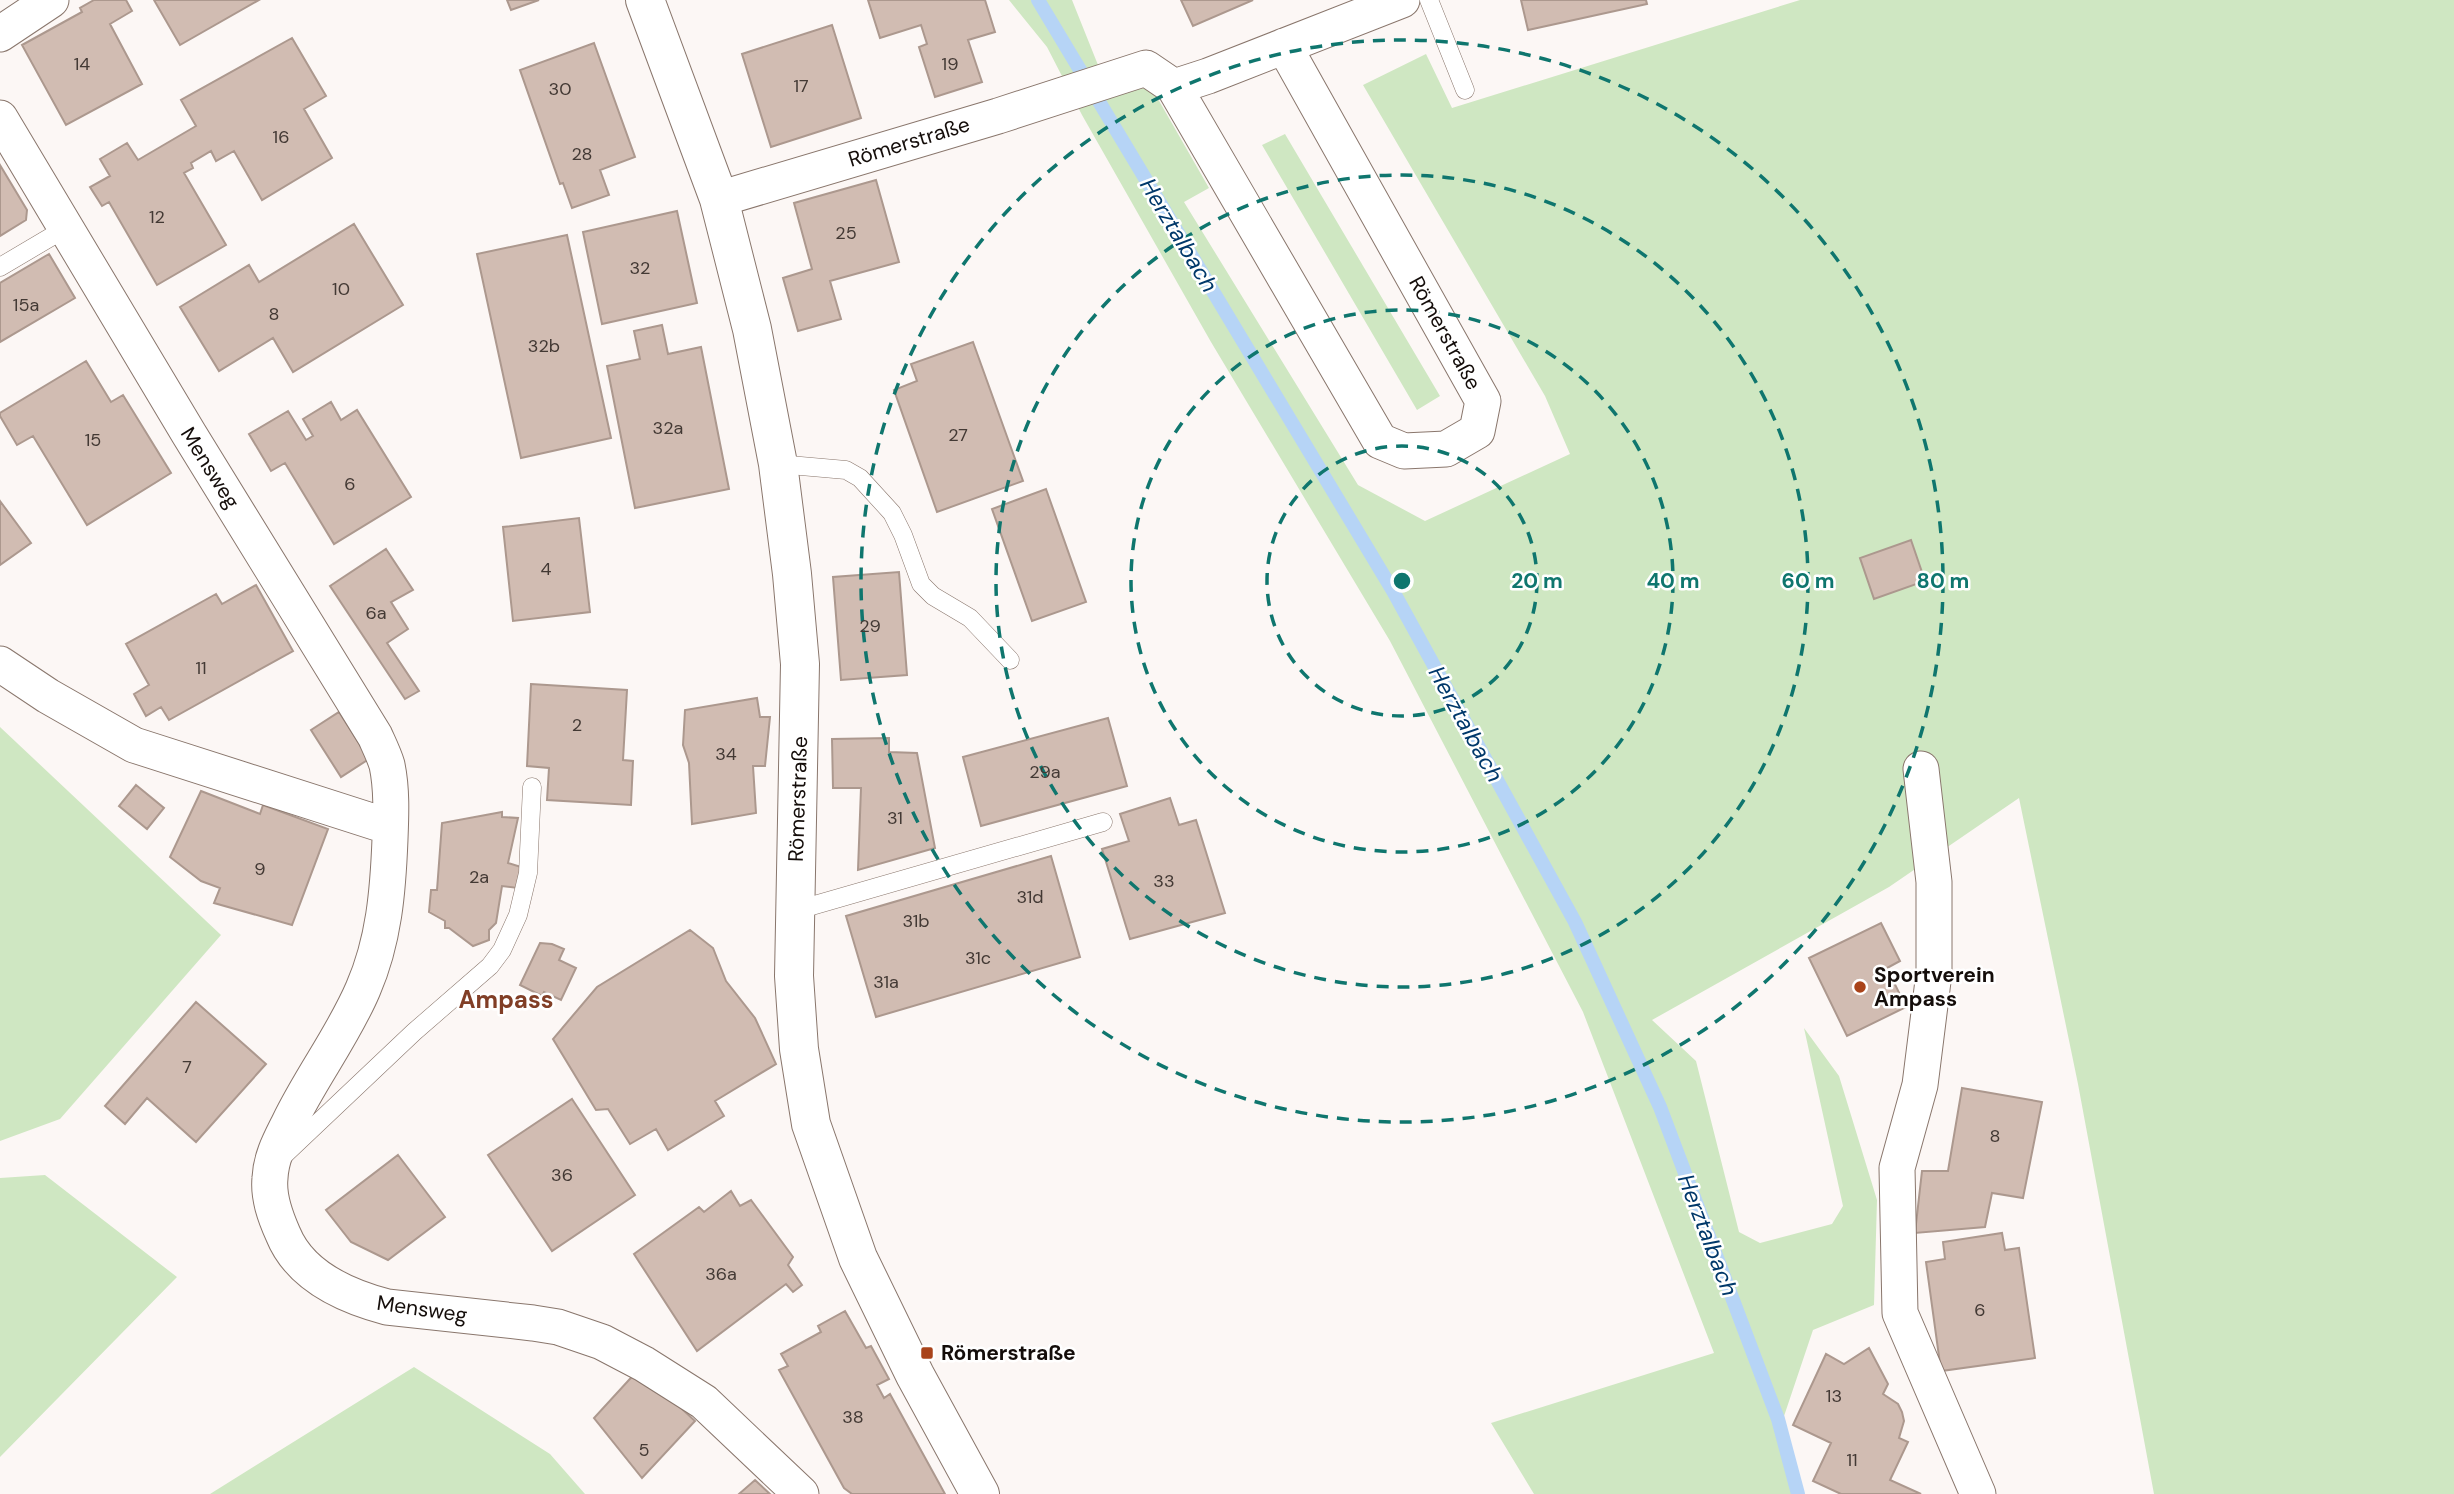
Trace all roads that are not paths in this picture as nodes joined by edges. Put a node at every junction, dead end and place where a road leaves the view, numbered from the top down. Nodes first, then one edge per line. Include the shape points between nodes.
1 (51, 0) edge
2 (645, 0) edge
3 (1402, 0) edge
4 (1429, 0) edge
5 (0, 34) edge
6 (1284, 46) junction
7 (1174, 87) junction
8 (1465, 90) dead end
9 (0, 118) edge
10 (719, 199) junction
11 (66, 228) junction
12 (0, 267) edge
13 (778, 464) junction
14 (1010, 660) dead end
15 (0, 664) edge
16 (1921, 769) dead end
17 (532, 787) dead end
18 (1103, 822) dead end
19 (390, 827) junction
20 (794, 911) junction
21 (270, 1168) junction
22 (801, 1494) edge
23 (980, 1494) edge
24 (1978, 1494) edge

1 - 5 street
2 - 10 street, Römerstraße
3 - 6 street
4 - 8 lane
6 - 7 street
6 - 7 street, Römerstraße via 1483,401 1477,431 1446,449 1404,451 1380,441
7 - 10 street, Römerstraße via 1146,68
9 - 11 street, Mensweg
10 - 13 street, Römerstraße via 752,329
11 - 12 lane
11 - 19 street, Mensweg via 375,736 388,772
13 - 14 lane via 846,470 860,478 892,513 921,584 970,618
13 - 20 street, Römerstraße via 800,664
15 - 19 street via 134,745
16 - 24 street via 1934,881 1934,973 1920,1085 1897,1168 1900,1314
17 - 21 lane via 528,873 518,915 502,950 490,967
18 - 20 lane
19 - 21 street, Mensweg via 383,924 370,972 353,1012 298,1104
20 - 23 street, Römerstraße via 799,1049 811,1124 858,1258
21 - 22 street, Mensweg via 270,1195 286,1242 322,1280 387,1307 558,1327 602,1342 705,1402

